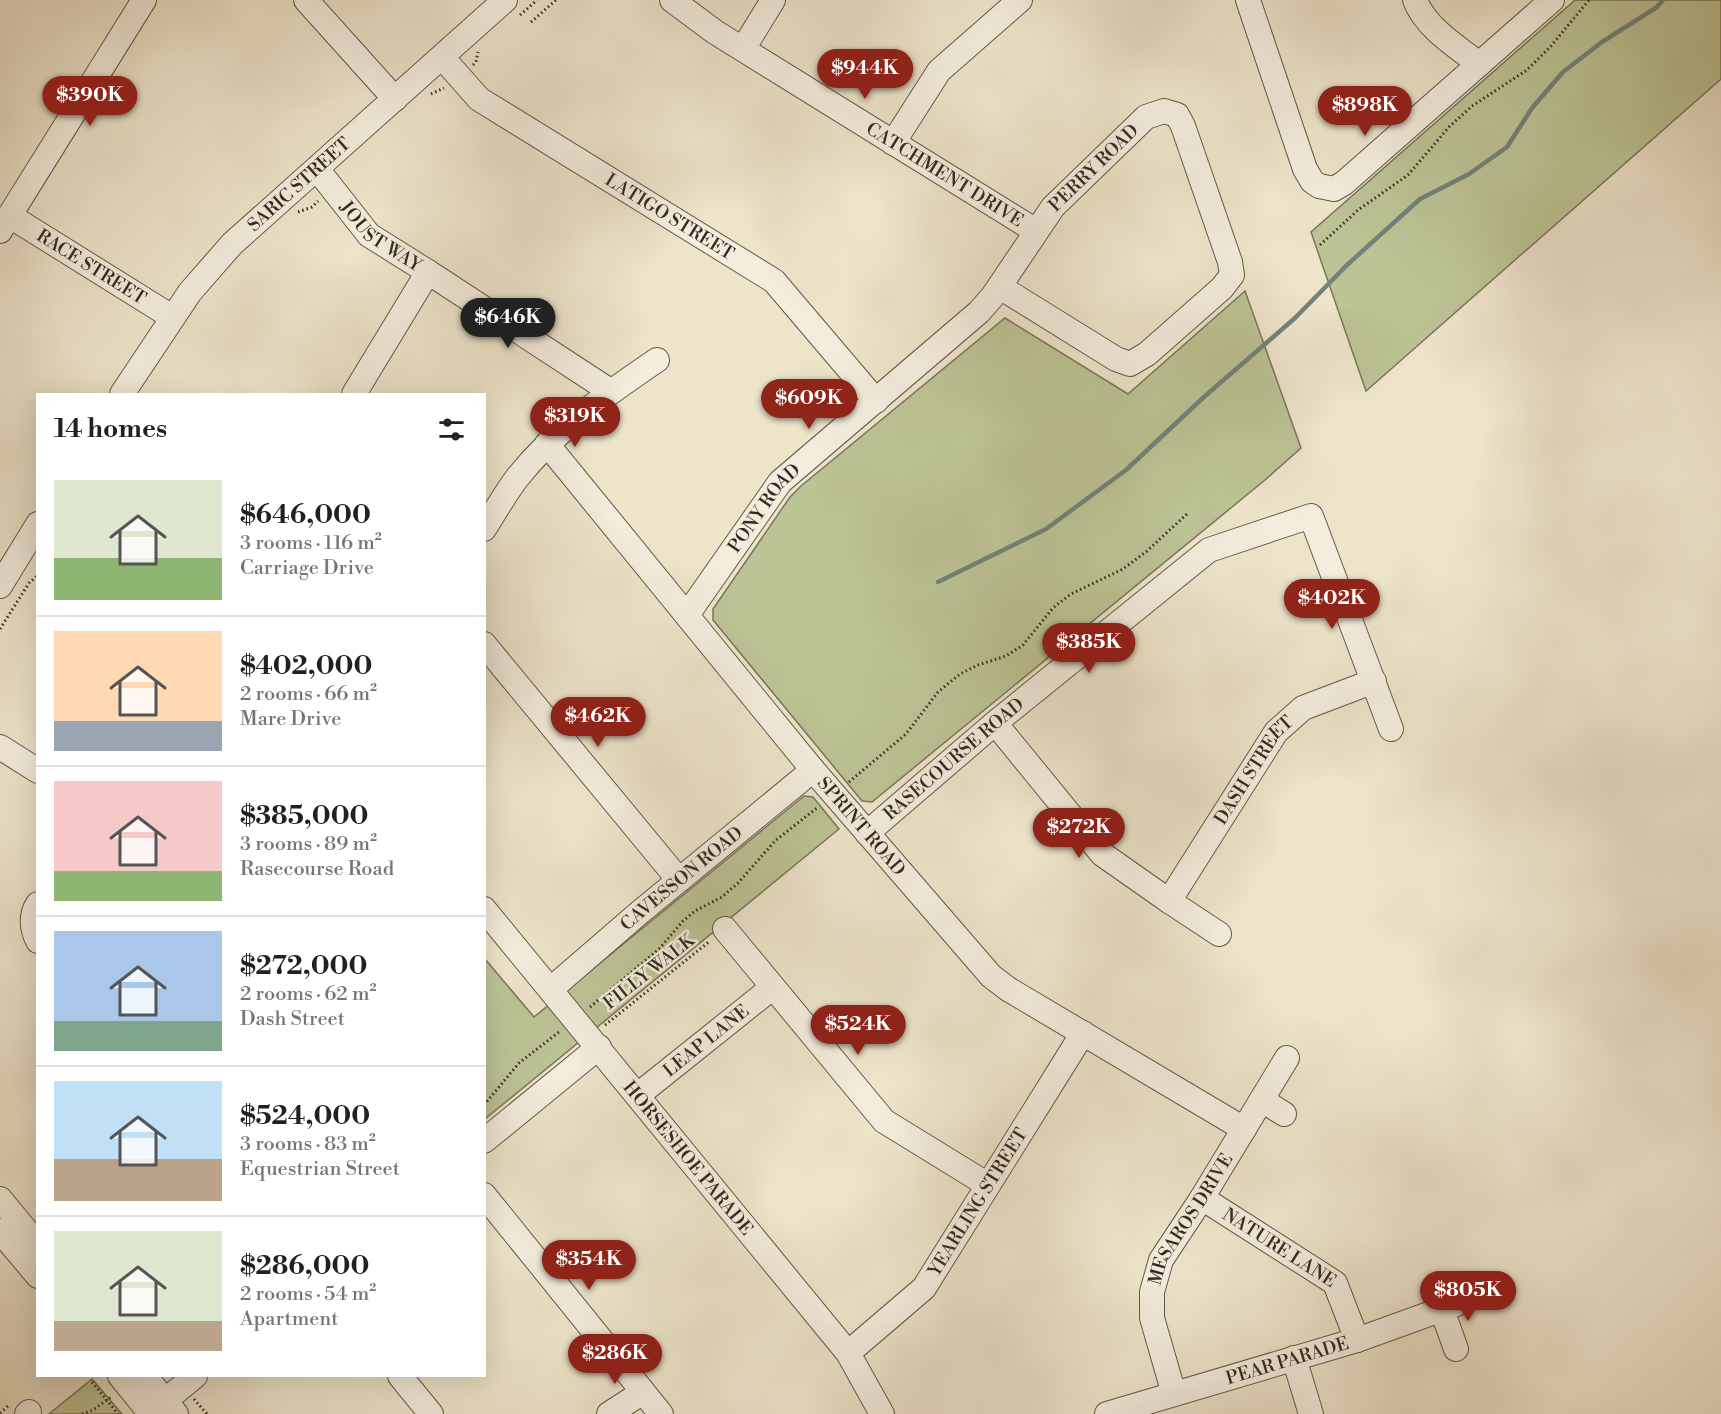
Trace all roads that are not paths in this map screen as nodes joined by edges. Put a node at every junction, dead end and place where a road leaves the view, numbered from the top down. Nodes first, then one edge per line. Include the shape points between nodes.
1 (144, 0) edge
2 (306, 0) edge
3 (505, 0) edge
4 (672, 0) edge
5 (774, 0) edge
6 (1020, 0) edge
7 (1248, 0) edge
8 (1415, 0) edge
9 (1552, 0) edge
10 (743, 50) junction
11 (442, 57) junction
12 (1479, 64) junction
13 (395, 99) junction
14 (893, 142) junction
15 (317, 169) junction
16 (5, 224) edge
17 (1036, 231) junction
18 (428, 272) junction
19 (997, 291) junction
20 (172, 317) junction
21 (657, 360) dead end
22 (610, 391) junction
23 (123, 393) edge
24 (355, 393) edge
25 (876, 401) junction
26 (547, 444) junction
27 (486, 526) edge
28 (34, 538) edge
29 (0, 586) edge
30 (687, 615) junction
31 (486, 646) edge
32 (1374, 681) junction
33 (995, 723) junction
34 (1391, 729) dead end
35 (0, 747) edge
36 (36, 770) edge
37 (813, 770) junction
38 (867, 833) junction
39 (679, 880) junction
40 (1169, 901) junction
41 (36, 907) edge
42 (486, 911) edge
43 (725, 929) road end
44 (1219, 934) dead end
45 (36, 937) edge
46 (773, 987) junction
47 (551, 989) junction
48 (1083, 1033) junction
49 (595, 1042) junction
50 (1287, 1058) dead end
51 (638, 1095) junction
52 (1262, 1100) junction
53 (1284, 1114) dead end
54 (1244, 1129) junction
55 (486, 1139) edge
56 (988, 1185) junction
57 (486, 1197) edge
58 (1202, 1198) junction
59 (0, 1199) edge
60 (0, 1231) edge
61 (36, 1243) edge
62 (36, 1274) edge
63 (1465, 1301) dead end
64 (1442, 1310) junction
65 (1357, 1340) junction
66 (1456, 1349) dead end
67 (848, 1353) junction
68 (1294, 1358) junction
69 (121, 1377) edge
70 (145, 1377) edge
71 (194, 1377) edge
72 (401, 1377) edge
73 (643, 1392) junction
74 (1174, 1394) junction
75 (160, 1410) edge
76 (1120, 1412) edge
77 (431, 1414) edge
78 (609, 1414) edge
79 (661, 1414) edge
80 (882, 1414) edge
81 (1311, 1414) edge

1 - 16 street
2 - 13 street
3 - 11 street, SARIC STREET
4 - 10 street, CATCHMENT DRIVE
5 - 10 street
6 - 14 street via 939,71
7 - 12 street via 1302,163 1312,181 1328,189 1344,183
8 - 12 street via 1420,13 1444,37
9 - 12 street
10 - 14 street, CATCHMENT DRIVE
11 - 13 street, SARIC STREET
11 - 25 street, LATIGO STREET via 479,99 774,281
13 - 15 street, SARIC STREET
14 - 17 street, CATCHMENT DRIVE
15 - 18 street, JOUST WAY via 369,236
15 - 20 street, SARIC STREET via 232,244
16 - 20 street, RACE STREET
17 - 19 street, PERRY ROAD
17 - 19 street, PERRY ROAD via 1053,207 1146,117 1164,111 1177,115 1183,126 1232,275 1147,354 1130,364
18 - 22 street
18 - 24 street, JOUST WAY
19 - 25 street, PONY ROAD via 980,312
20 - 23 street, SARIC STREET
21 - 22 street
22 - 26 street
25 - 30 street, PONY ROAD via 780,482
26 - 27 street via 516,479
26 - 30 street, SPRINT ROAD
28 - 29 street
30 - 37 street, SPRINT ROAD
31 - 39 street
32 - 33 street, RASECOURSE ROAD via 1311,516 1209,550
32 - 34 street
32 - 40 street, DASH STREET via 1303,708 1276,732
33 - 38 street, RASECOURSE ROAD
33 - 40 street via 1102,854
35 - 36 street
37 - 38 street, SPRINT ROAD
37 - 39 street, CAVESSON ROAD
38 - 48 street, SPRINT ROAD via 991,976
39 - 47 street, CAVESSON ROAD
40 - 44 street
41 - 45 street
42 - 47 street, HORSESHOE PARADE
43 - 46 street
46 - 51 street, LEAP LANE
46 - 56 street via 884,1121
47 - 49 street, HORSESHOE PARADE
48 - 54 street, SPRINT ROAD
48 - 56 street, YEARLING STREET
49 - 51 street, HORSESHOE PARADE
49 - 55 street
50 - 52 street, MESAROS DRIVE
51 - 67 street, HORSESHOE PARADE
52 - 53 street
52 - 54 street, MESAROS DRIVE
54 - 58 street, MESAROS DRIVE
56 - 67 street, YEARLING STREET via 924,1288
57 - 73 street
58 - 65 street, NATURE LANE via 1335,1282
58 - 74 street, MESAROS DRIVE via 1161,1260 1152,1292 1152,1318
59 - 61 street
60 - 62 street
63 - 64 street, PEAR PARADE
64 - 65 street, PEAR PARADE
64 - 66 street
65 - 68 street, PEAR PARADE
67 - 80 street, HORSESHOE PARADE
68 - 74 street, PEAR PARADE
68 - 81 street
69 - 75 street
70 - 75 street
71 - 75 street
72 - 77 street
73 - 78 street
73 - 79 street
74 - 76 street, PEAR PARADE

